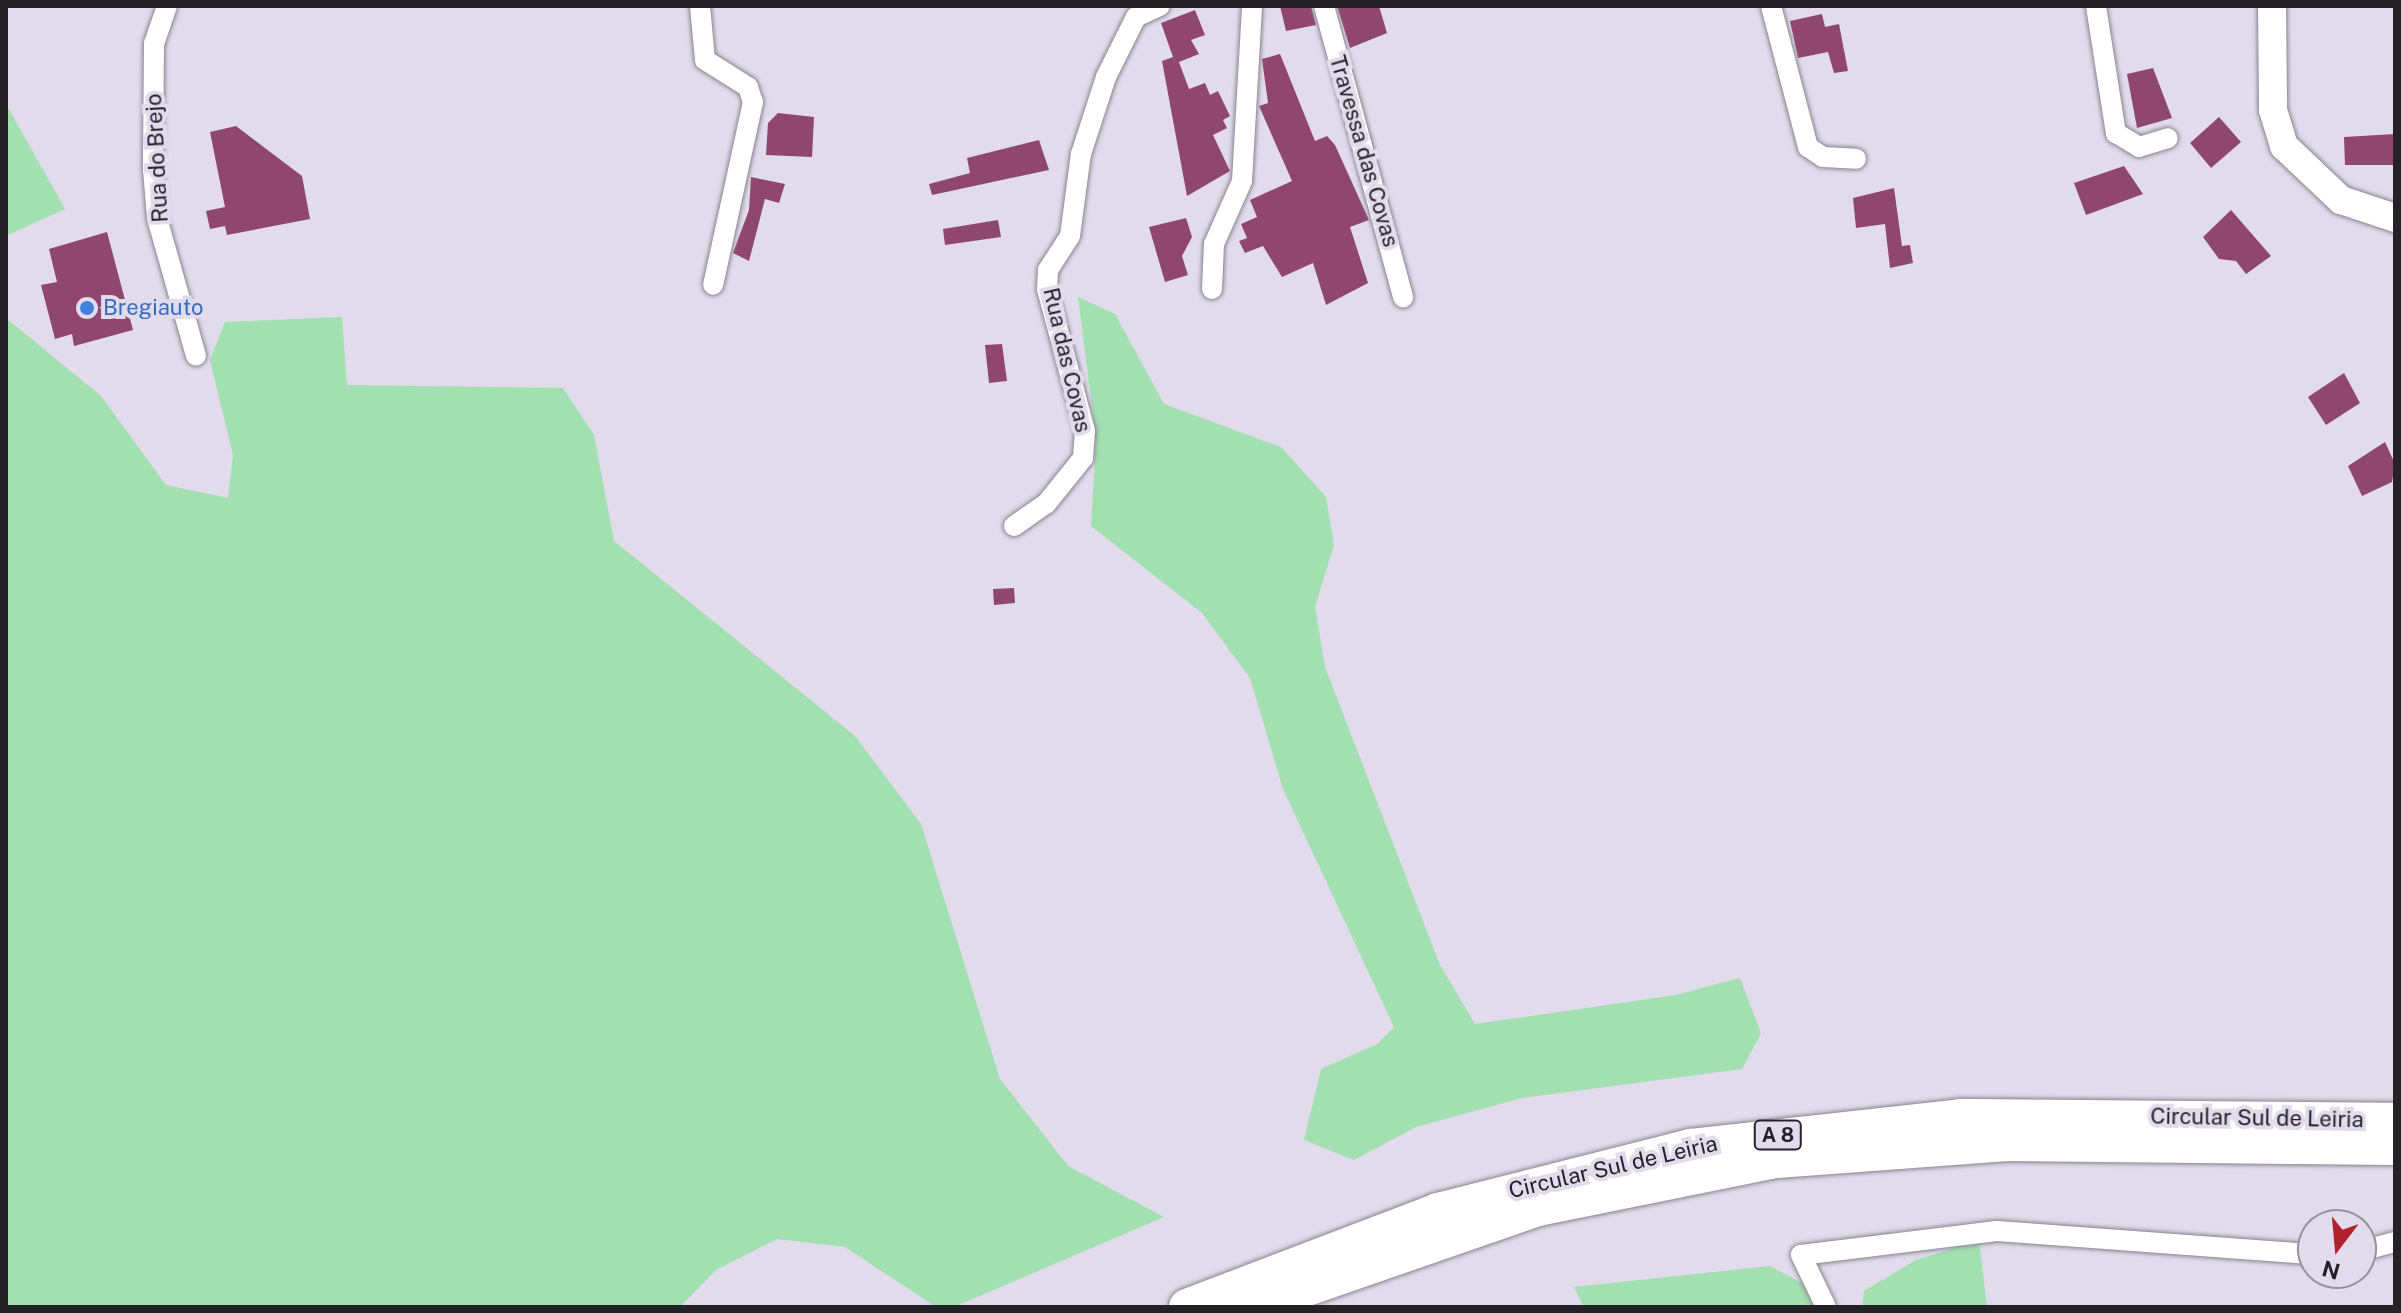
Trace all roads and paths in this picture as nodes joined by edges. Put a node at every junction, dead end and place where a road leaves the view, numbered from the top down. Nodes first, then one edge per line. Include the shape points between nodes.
1 (167, 6) edge
2 (700, 6) edge
3 (1160, 6) edge
4 (1252, 6) edge
5 (1324, 6) edge
6 (1771, 6) edge
7 (2096, 6) edge
8 (2272, 6) edge
9 (2168, 138) dead end
10 (1856, 159) dead end
11 (2395, 218) edge
12 (713, 285) dead end
13 (1212, 289) dead end
14 (1403, 297) dead end
15 (196, 356) dead end
16 (1014, 526) dead end
17 (2395, 1121) edge
18 (2395, 1147) edge
19 (2297, 1253) edge
20 (1187, 1307) edge
21 (1252, 1307) edge
22 (1826, 1307) edge

1 - 15 street, Rua do Brejo via 154,43 157,218
2 - 12 street via 705,60 748,87 753,102
3 - 16 street, Rua das Covas via 1136,17 1106,77 1081,154 1070,236 1048,270 1047,289 1087,440 1083,458 1046,504
4 - 13 street via 1242,181 1214,244
5 - 14 street, Travessa das Covas
6 - 10 street via 1808,147 1823,157
7 - 9 street via 2116,133 2139,147
8 - 11 street via 2273,110 2284,146 2341,200
17 - 20 highway, Circular Sul de Leiria / A 8 via 1961,1117 1691,1147 1438,1211
18 - 21 highway, Circular Sul de Leiria / A 8 via 2007,1143 1777,1160 1538,1208
19 - 22 street via 1997,1231 1801,1255

